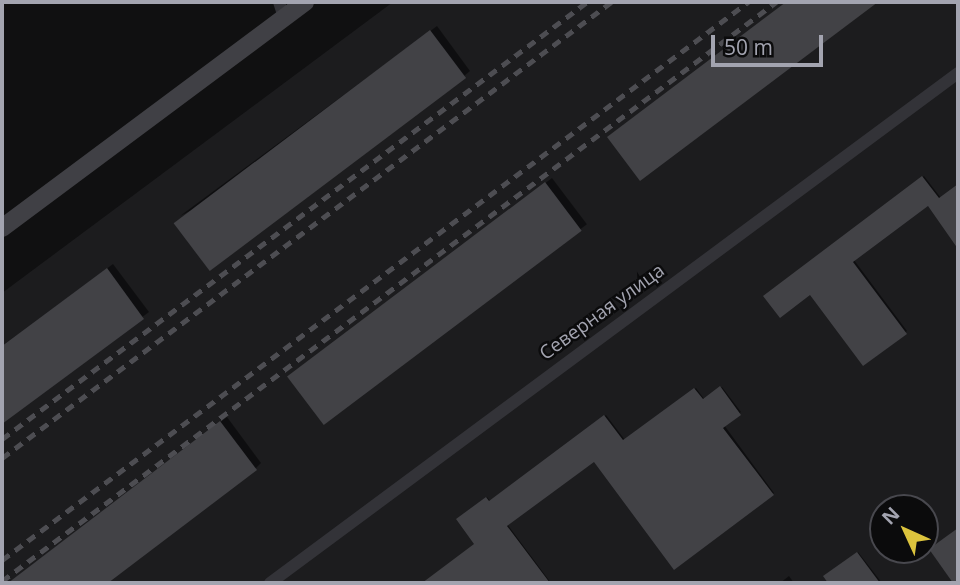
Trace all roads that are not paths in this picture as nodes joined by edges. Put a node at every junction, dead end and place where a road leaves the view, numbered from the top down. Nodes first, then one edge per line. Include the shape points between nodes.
1 (305, 2) edge
2 (281, 9) edge
3 (958, 73) edge
4 (2, 228) edge
5 (270, 583) edge

1 - 2 main road
2 - 4 main road
3 - 5 street, Северная улица

